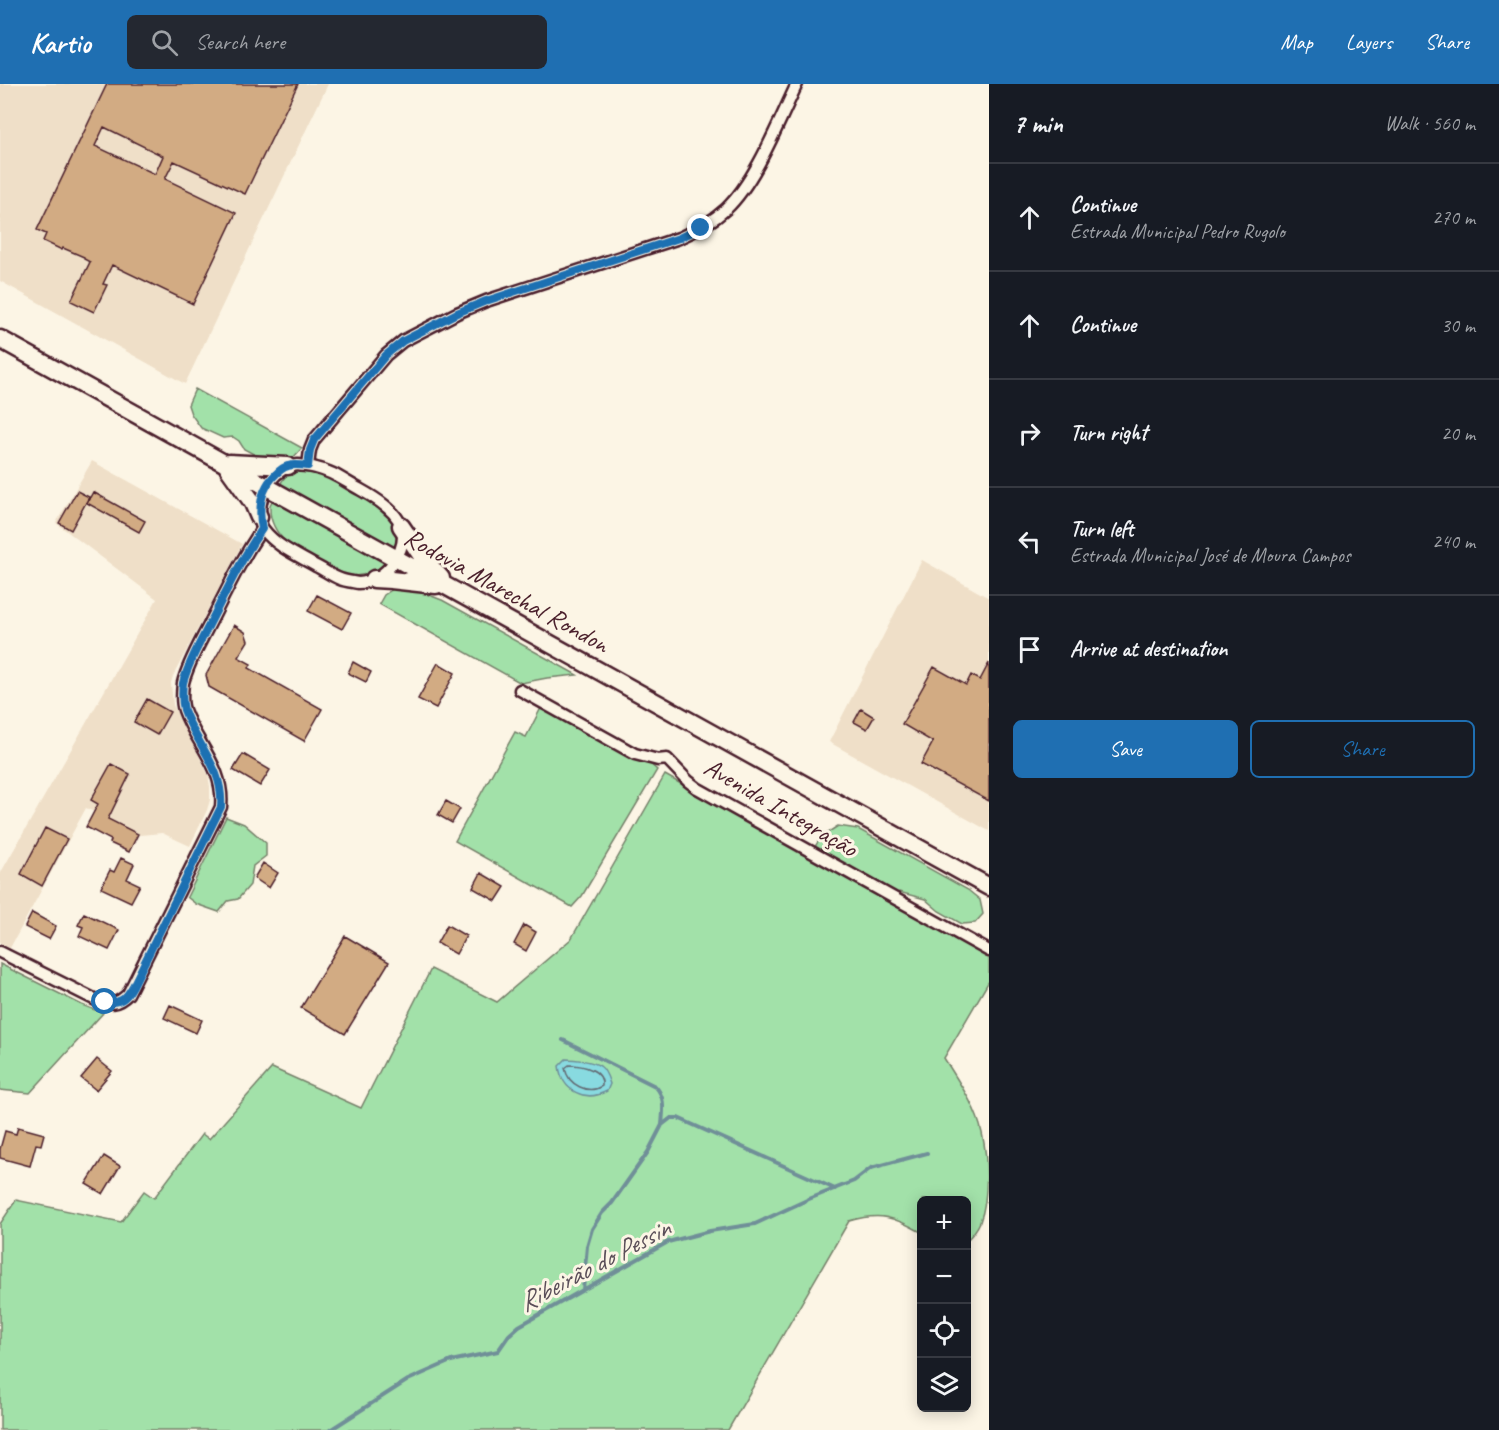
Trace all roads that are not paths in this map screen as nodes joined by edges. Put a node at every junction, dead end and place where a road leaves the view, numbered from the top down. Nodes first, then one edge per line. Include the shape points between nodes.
1 (797, 84) edge
2 (0, 339) edge
3 (224, 462) junction
4 (288, 466) junction
5 (308, 466) junction
6 (266, 487) junction
7 (261, 523) junction
8 (401, 526) junction
9 (396, 558) junction
10 (374, 579) junction
11 (449, 587) junction
12 (520, 690) dead end
13 (989, 887) edge
14 (989, 951) edge
15 (0, 952) edge

1 - 5 street via 760,161 728,207 715,218 679,238 486,301 403,341 386,355 314,440
2 - 3 main road, Rodovia Marechal Rondon
3 - 4 main road
3 - 6 main road, Rodovia Marechal Rondon
3 - 7 main road via 253,503
4 - 5 street
4 - 6 street
5 - 8 street via 330,473 378,500 396,515
6 - 7 street
6 - 9 main road, Rodovia Marechal Rondon
7 - 10 street via 280,545 340,579 359,583
7 - 15 street via 194,655 182,693 183,708 218,777 221,807 133,986 121,1001 96,1000
8 - 9 street via 403,537
8 - 11 main road
9 - 10 street
9 - 11 main road, Rodovia Marechal Rondon
10 - 11 main road
11 - 13 main road, Rodovia Marechal Rondon
12 - 14 street, Avenida Integração via 635,754 667,759 697,788

